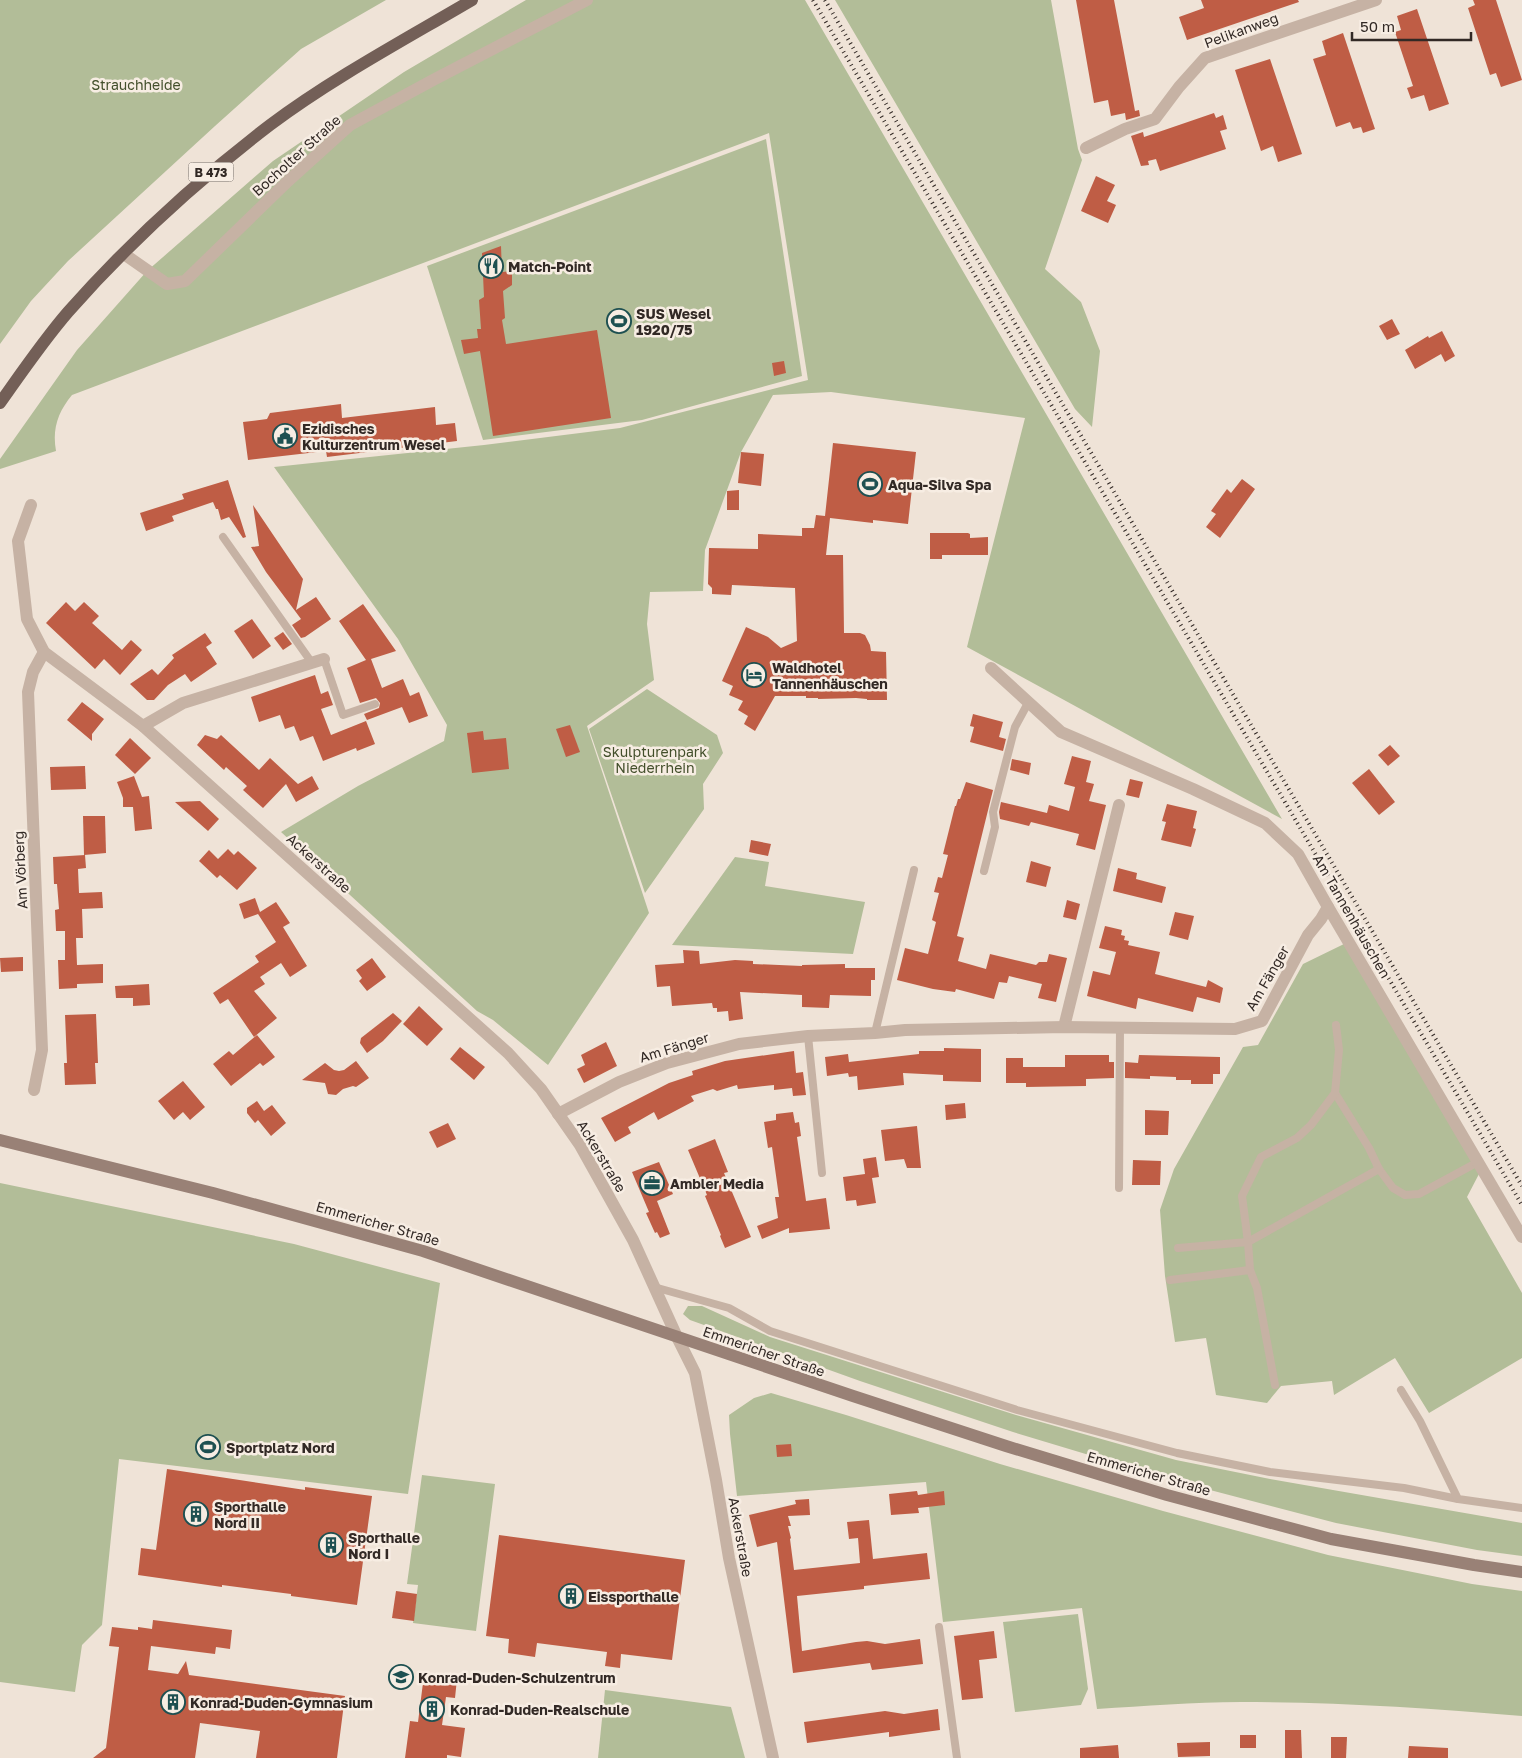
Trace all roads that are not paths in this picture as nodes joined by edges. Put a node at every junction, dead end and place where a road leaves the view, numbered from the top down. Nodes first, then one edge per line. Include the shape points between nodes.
1 (472, 0) edge
2 (587, 0) edge
3 (1376, 0) edge
4 (1086, 148) dead end
5 (124, 254) junction
6 (0, 403) edge
7 (31, 505) dead end
8 (223, 537) dead end
9 (44, 652) junction
10 (318, 661) junction
11 (991, 668) dead end
12 (1028, 702) junction
13 (375, 704) dead end
14 (143, 726) junction
15 (1119, 804) dead end
16 (914, 870) dead end
17 (984, 871) dead end
18 (1328, 907) junction
19 (1336, 1025) dead end
20 (1064, 1026) junction
21 (1120, 1027) junction
22 (875, 1034) junction
23 (808, 1036) junction
24 (34, 1090) dead end
25 (1335, 1093) junction
26 (558, 1114) junction
27 (0, 1140) edge
28 (1478, 1162) junction
29 (1379, 1169) junction
30 (822, 1173) dead end
31 (1119, 1188) dead end
32 (1522, 1237) edge
33 (1248, 1242) junction
34 (1178, 1248) dead end
35 (1250, 1270) junction
36 (1170, 1280) dead end
37 (654, 1288) junction
38 (677, 1337) junction
39 (1275, 1385) dead end
40 (1401, 1390) dead end
41 (1458, 1499) junction
42 (1522, 1508) edge
43 (1522, 1572) edge
44 (939, 1627) dead end
45 (773, 1758) edge
46 (957, 1758) edge

1 - 5 main road, B 473 via 386,50 271,124 204,178
2 - 5 street, Bocholter Straße via 350,125 185,281 167,284
3 - 4 street, Pelikanweg via 1205,58 1155,119
5 - 6 main road, B 473 via 68,313
7 - 9 street, Ackerstraße via 18,541 27,619
8 - 10 lane
9 - 14 street, Ackerstraße
9 - 24 street, Am Vörberg via 33,672 28,692 42,1050
10 - 13 lane via 343,715
10 - 14 street via 183,704
11 - 12 street, Am Tannenhäuschen
12 - 17 lane via 1015,727 993,812 995,827
12 - 18 street, Am Tannenhäuschen via 1061,732 1265,823 1298,854
14 - 26 street, Ackerstraße via 508,1053 541,1089
15 - 20 street
16 - 22 lane
18 - 21 street, Am Fänger via 1308,935 1262,1021 1235,1029
18 - 28 street, Am Tannenhäuschen
19 - 25 lane via 1340,1050
20 - 21 street, Am Fänger
20 - 22 street, Am Fänger via 905,1030
21 - 31 lane
22 - 23 street, Am Fänger
23 - 26 street, Am Fänger via 739,1044 667,1063 619,1082
23 - 30 lane
25 - 29 lane
25 - 33 lane via 1297,1138 1261,1157 1242,1196
26 - 37 street, Ackerstraße via 580,1145 633,1240
27 - 38 main road, Emmericher Straße via 423,1250
28 - 29 lane via 1418,1194 1404,1195 1393,1188
28 - 32 street, Am Tannenhäuschen
29 - 33 lane
33 - 34 lane
33 - 35 lane
35 - 36 lane
35 - 39 lane via 1257,1288
37 - 38 street, Ackerstraße
37 - 41 lane via 729,1308 770,1330 1017,1410 1177,1453 1270,1472 1395,1487
38 - 43 main road, Emmericher Straße via 1006,1446 1167,1495 1331,1539
38 - 45 street, Ackerstraße via 695,1373 729,1558
40 - 41 lane
41 - 42 lane
44 - 46 lane

